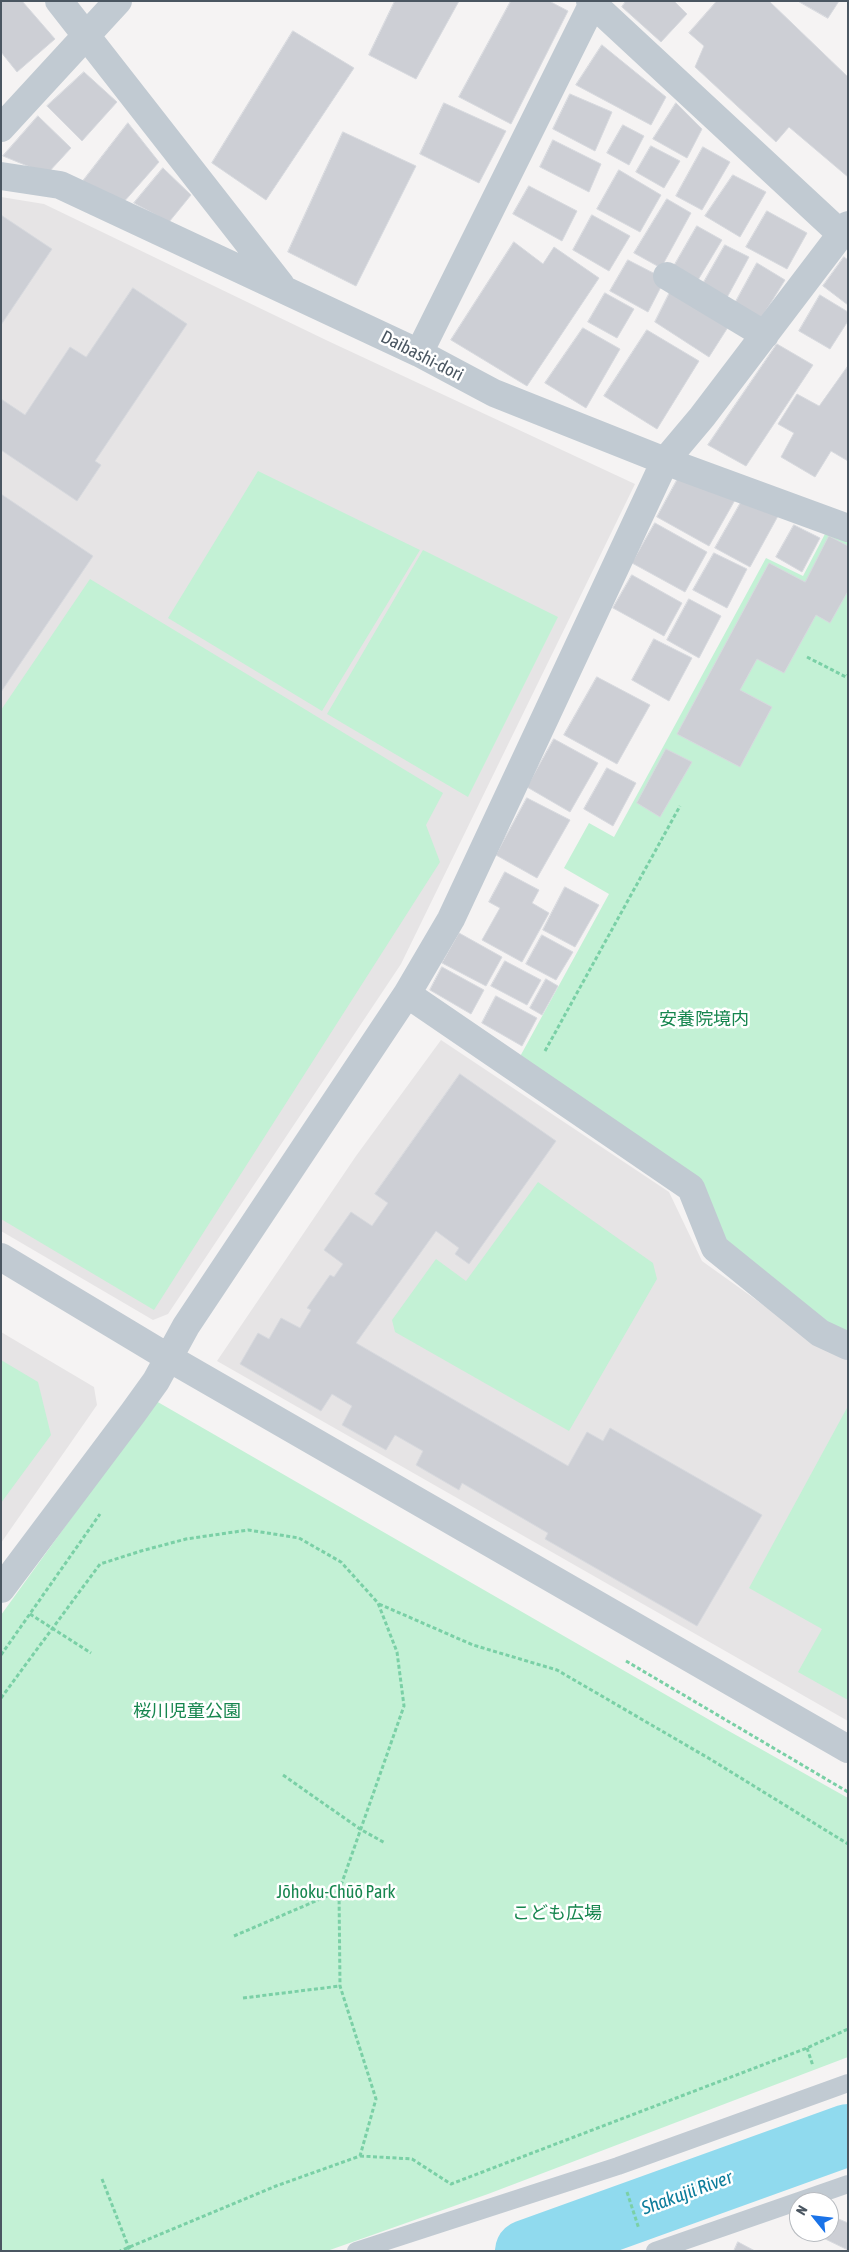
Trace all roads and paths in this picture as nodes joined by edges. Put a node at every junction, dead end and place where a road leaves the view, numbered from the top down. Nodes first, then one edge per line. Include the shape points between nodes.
1 (59, 1) edge
2 (118, 1) edge
3 (592, 2) edge
4 (86, 36) junction
5 (1, 128) edge
6 (1, 176) edge
7 (845, 229) edge
8 (667, 276) dead end
9 (283, 289) junction
10 (764, 335) junction
11 (419, 353) junction
12 (665, 461) junction
13 (848, 528) edge
14 (806, 657) dead end
15 (848, 674) edge
16 (680, 806) dead end
17 (407, 994) junction
18 (530, 1078) junction
19 (1, 1257) edge
20 (848, 1346) edge
21 (169, 1358) junction
22 (1, 1589) edge
23 (378, 1603) junction
24 (30, 1614) dead end
25 (52, 1628) junction
26 (91, 1653) dead end
27 (1, 1698) edge
28 (848, 1749) edge
29 (283, 1775) dead end
30 (360, 1829) junction
31 (385, 1843) dead end
32 (848, 1844) edge
33 (339, 1891) junction
34 (234, 1936) dead end
35 (340, 1986) junction
36 (243, 1998) dead end
37 (848, 2029) edge
38 (848, 2083) edge
39 (360, 2156) junction
40 (619, 2171) junction
41 (102, 2179) dead end
42 (848, 2184) edge
43 (129, 2249) edge
44 (649, 2249) edge
45 (120, 2251) edge
46 (356, 2251) edge

1 - 4 street
2 - 4 street
3 - 7 street
3 - 11 street
4 - 5 street
4 - 9 street
6 - 9 street, Daibashi-dori via 60,185
7 - 10 street
8 - 10 street
9 - 11 street, Daibashi-dori
10 - 12 street
11 - 12 street, Daibashi-dori via 494,393
12 - 13 street, Daibashi-dori
12 - 17 street via 451,920
14 - 15 path via 846,677
16 - 18 path
17 - 18 street
17 - 21 street via 186,1326
18 - 20 street via 691,1188 715,1248 820,1333
19 - 21 street
21 - 22 street via 133,1413
21 - 28 street
23 - 25 path via 341,1562 299,1538 248,1530 186,1539 100,1564
23 - 30 path via 397,1652 404,1706
23 - 32 path via 473,1645 557,1670
24 - 25 path
25 - 26 path
25 - 27 path
29 - 30 path
30 - 31 path
30 - 33 path
33 - 34 path
33 - 35 path
35 - 36 path
35 - 39 path via 376,2099
37 - 39 path via 807,2048 451,2184 412,2159
38 - 40 lane
39 - 43 path via 276,2186
40 - 44 path
40 - 46 lane
41 - 43 path
42 - 44 lane
43 - 45 path

